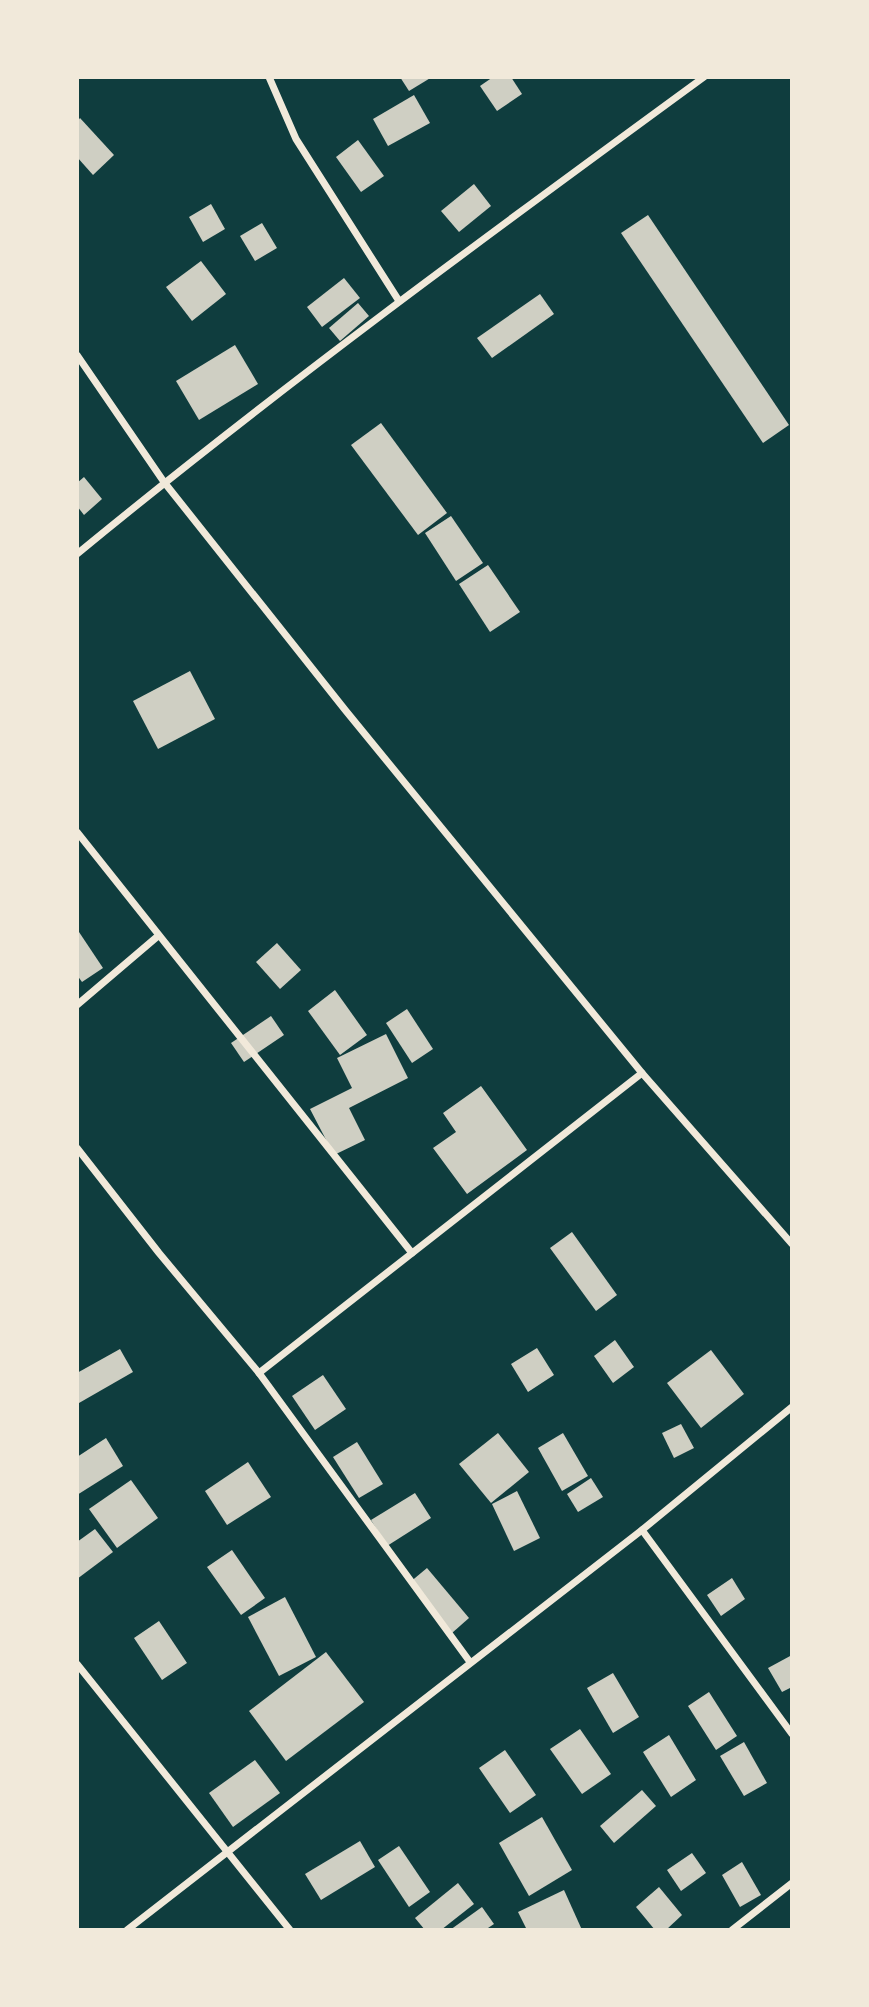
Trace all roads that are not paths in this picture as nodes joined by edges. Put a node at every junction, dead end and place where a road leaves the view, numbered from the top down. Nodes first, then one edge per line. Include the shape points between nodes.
1 (269, 77) edge
2 (704, 77) edge
3 (398, 301) junction
4 (77, 355) edge
5 (164, 482) junction
6 (77, 554) edge
7 (77, 832) edge
8 (158, 936) junction
9 (77, 1005) edge
10 (642, 1073) junction
11 (77, 1148) edge
12 (792, 1244) edge
13 (412, 1253) junction
14 (259, 1373) junction
15 (792, 1408) edge
16 (642, 1530) junction
17 (470, 1662) junction
18 (77, 1664) edge
19 (792, 1734) edge
20 (227, 1852) junction
21 (792, 1883) edge
22 (127, 1930) edge
23 (290, 1930) edge
24 (732, 1930) edge

1 - 3 street via 296,139
2 - 3 street
3 - 5 street
4 - 5 street
5 - 6 street
5 - 10 street
7 - 8 street
8 - 9 street
8 - 13 street
10 - 12 street
10 - 13 street
11 - 14 street
13 - 14 street
14 - 17 street
15 - 16 street
16 - 17 street
16 - 19 street
17 - 20 street
18 - 20 street
20 - 22 street
20 - 23 street
21 - 24 street

